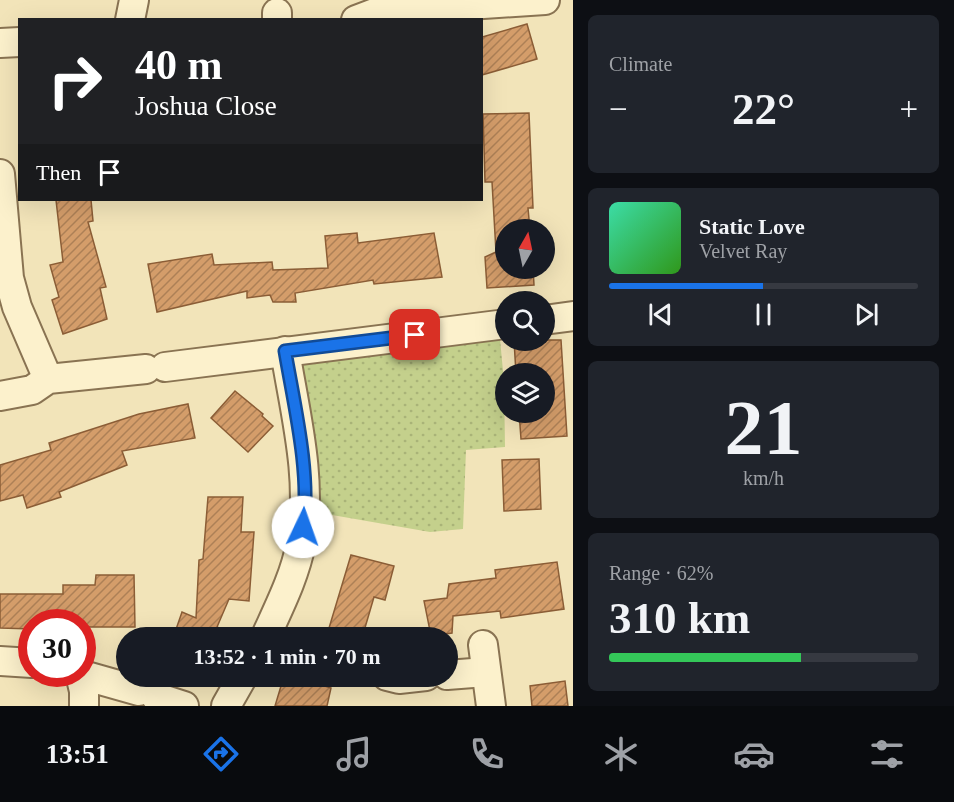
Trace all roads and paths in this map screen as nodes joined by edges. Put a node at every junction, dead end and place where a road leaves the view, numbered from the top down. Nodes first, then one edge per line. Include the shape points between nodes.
1 (134, 0) edge
2 (545, 0) edge
3 (130, 18) edge
4 (361, 18) edge
5 (18, 42) edge
6 (0, 43) edge
7 (0, 174) edge
8 (573, 316) edge
9 (555, 318) edge
10 (495, 325) edge
11 (285, 351) junction
12 (48, 379) junction
13 (0, 396) edge
14 (270, 627) edge
15 (0, 661) edge
16 (18, 662) edge
17 (458, 670) edge
18 (96, 679) edge
19 (83, 687) edge
20 (237, 687) edge
21 (84, 706) edge
22 (184, 706) edge
23 (226, 706) edge
24 (491, 706) edge

1 - 3 street
2 - 4 street via 380,11
5 - 6 street
7 - 12 street via 9,278
8 - 9 street
10 - 11 street
11 - 12 street
11 - 14 street via 306,510 294,573
12 - 13 street via 32,390
15 - 16 street
17 - 24 street via 485,658
18 - 22 street
19 - 21 street
20 - 23 street

